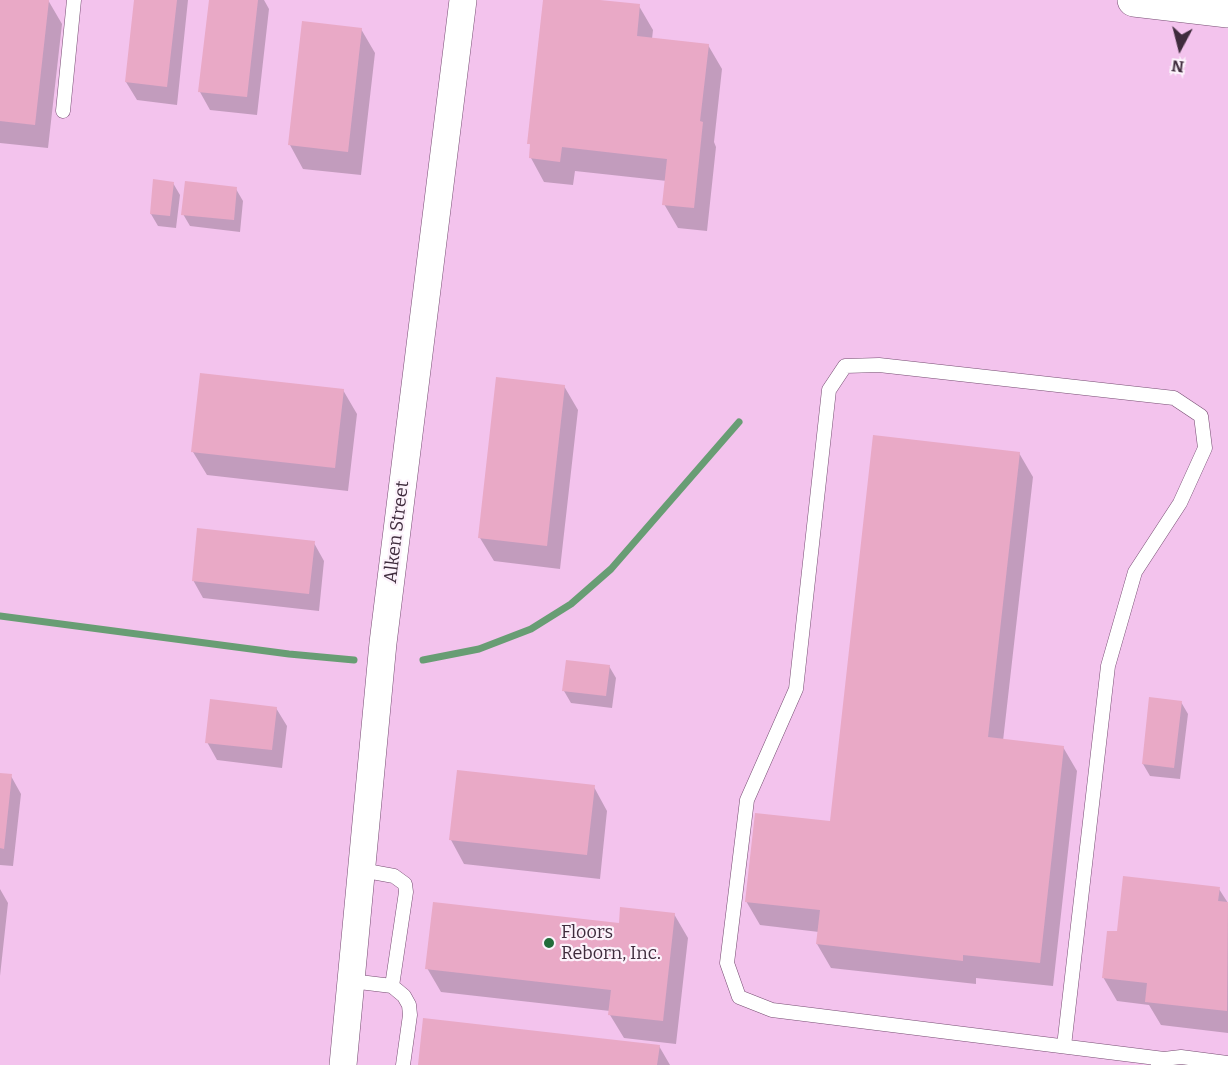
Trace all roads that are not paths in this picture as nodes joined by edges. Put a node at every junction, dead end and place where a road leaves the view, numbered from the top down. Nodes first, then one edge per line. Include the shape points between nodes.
1 (75, 0) edge
2 (463, 0) edge
3 (1134, 0) edge
4 (1228, 11) edge
5 (63, 111) dead end
6 (362, 870) junction
7 (351, 981) junction
8 (392, 986) junction
9 (1064, 1046) junction
10 (1161, 1062) edge
11 (1228, 1062) edge
12 (344, 1065) edge
13 (403, 1065) edge

1 - 5 lane
2 - 6 street, Alken Street via 383,643
3 - 4 street
6 - 7 street, Alken Street
6 - 8 lane via 394,876 405,884
7 - 8 lane
7 - 12 street, Alken Street
8 - 13 lane via 404,996 410,1015
9 - 9 lane via 772,1010 739,997 727,963 747,800 796,689 829,390 845,366 879,365 1174,398 1201,416 1204,448 1180,503 1135,572 1108,666
9 - 10 lane
10 - 11 lane via 1181,1057

